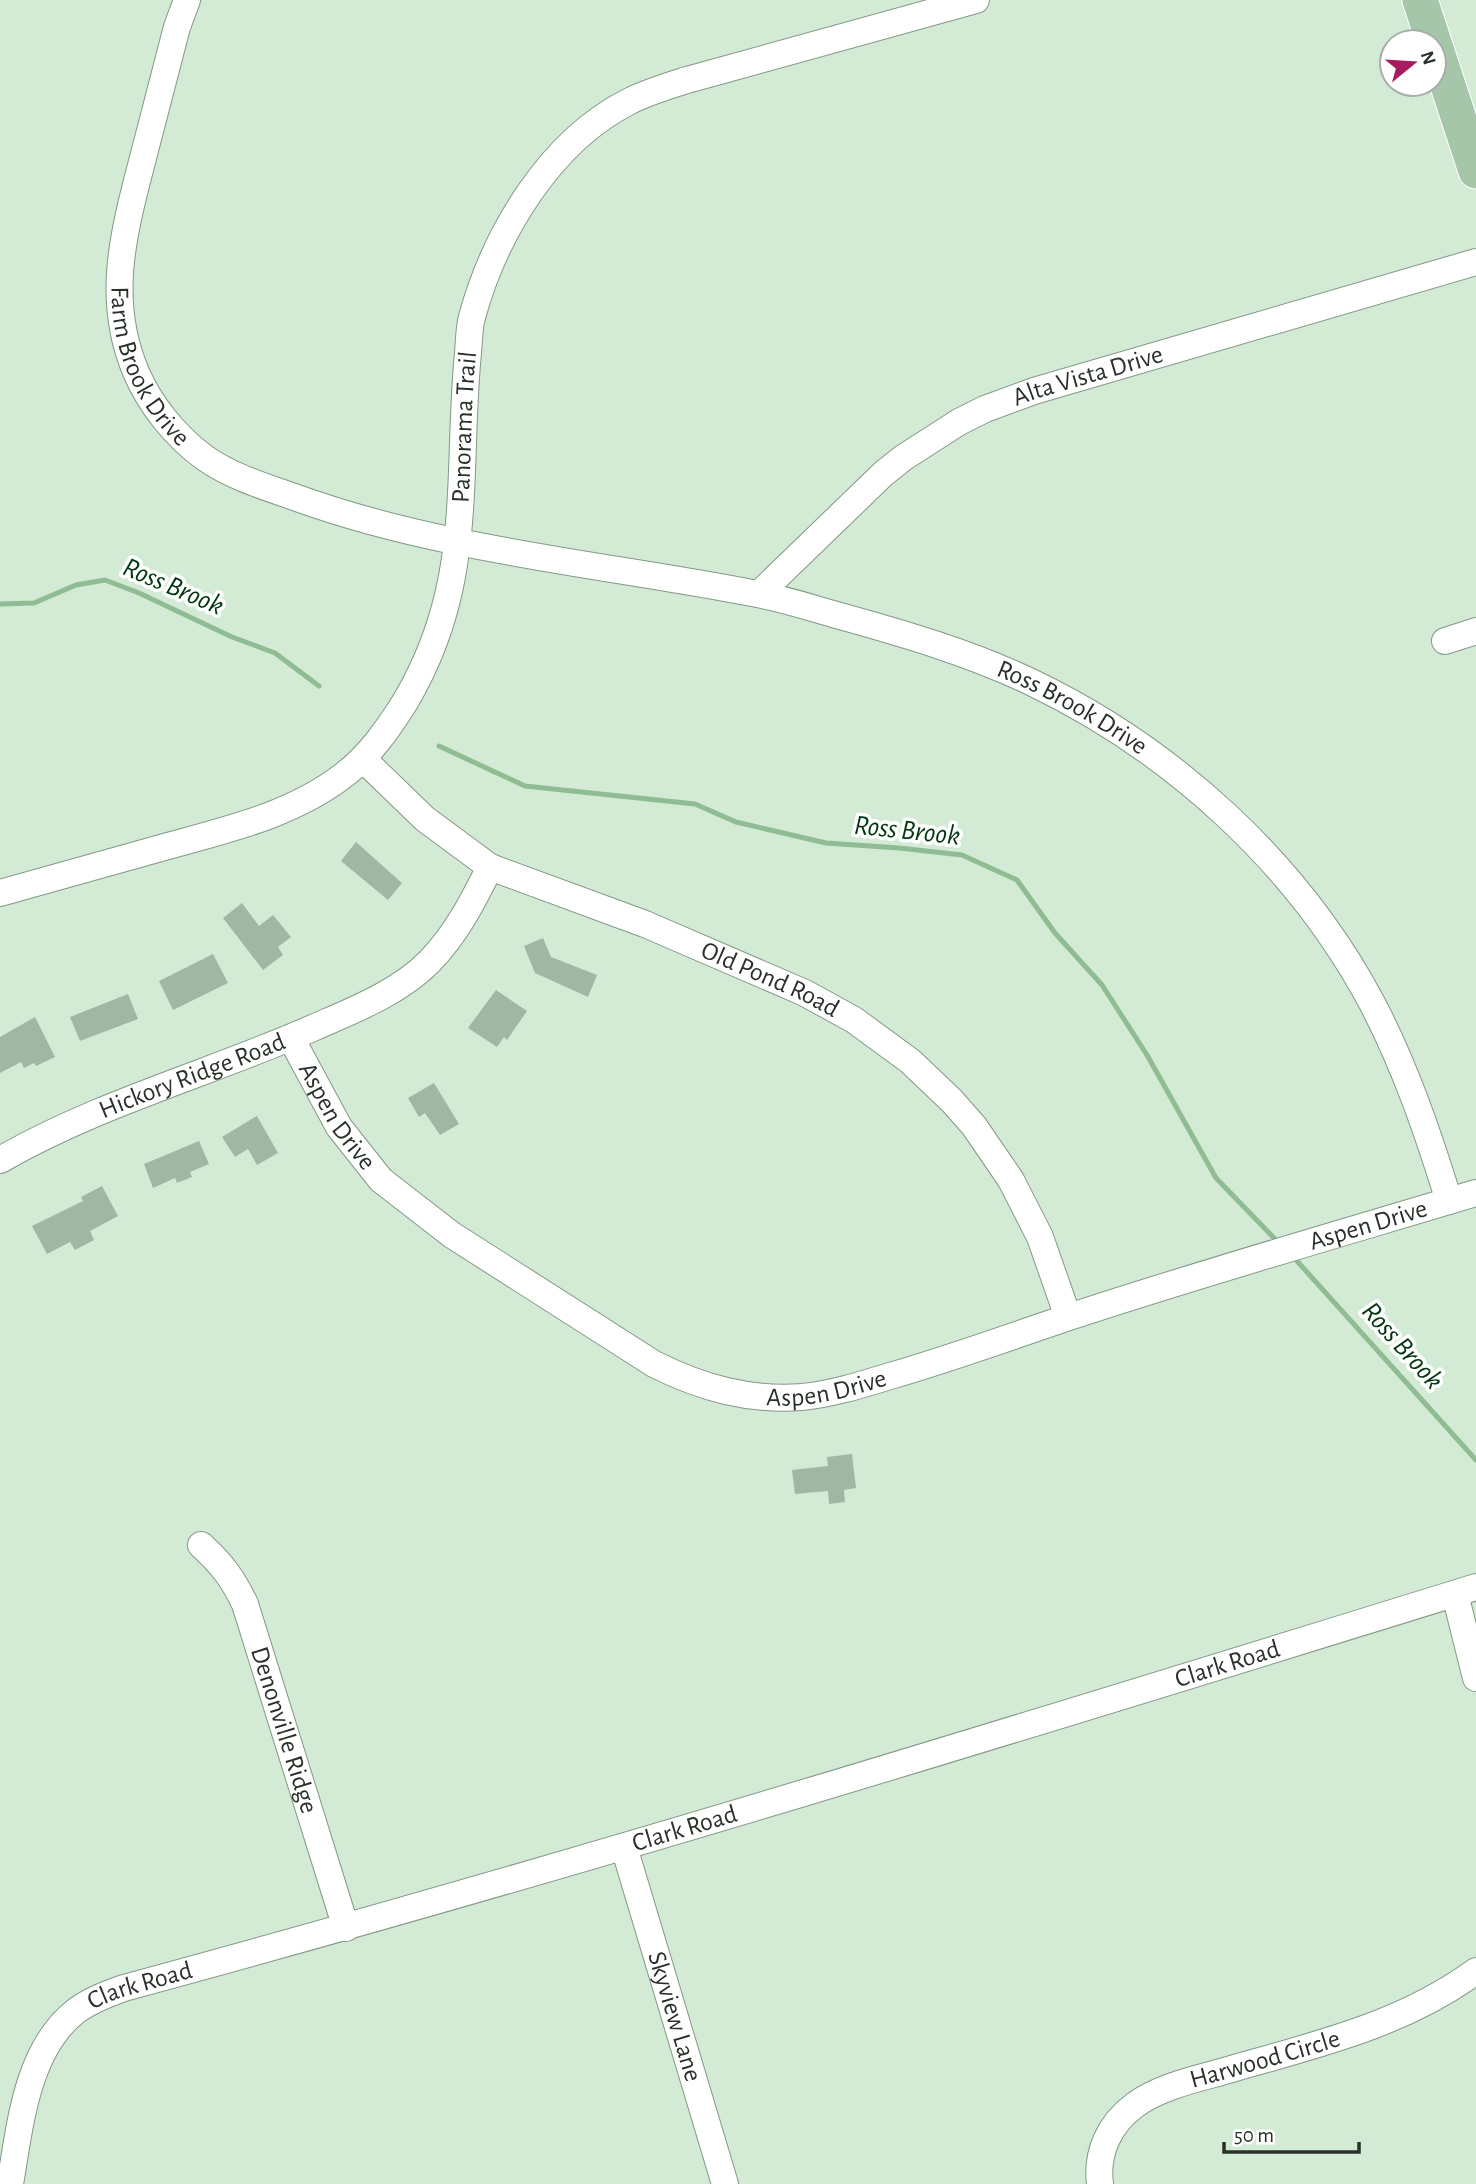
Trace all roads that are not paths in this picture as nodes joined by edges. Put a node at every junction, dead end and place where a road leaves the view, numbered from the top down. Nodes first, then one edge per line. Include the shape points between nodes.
1 (187, 0) edge
2 (976, 0) edge
3 (1420, 0) edge
4 (1476, 171) edge
5 (1476, 262) edge
6 (459, 541) junction
7 (759, 594) junction
8 (1476, 631) edge
9 (1445, 642) dead end
10 (363, 759) junction
11 (490, 867) junction
12 (0, 893) edge
13 (290, 1038) junction
14 (0, 1160) edge
15 (1476, 1192) edge
16 (1449, 1201) junction
17 (1068, 1317) junction
18 (201, 1545) dead end
19 (1465, 1591) edge
20 (1476, 1678) edge
21 (624, 1847) junction
22 (346, 1928) junction
23 (1476, 1971) edge
24 (10, 2184) edge
25 (725, 2184) edge
26 (1100, 2184) edge

1 - 6 street, Farm Brook Drive via 122,238 121,318 137,374 177,434 206,459 237,476 322,507 404,531
2 - 6 street, Panorama Trail via 654,91 591,125 558,155 509,227 471,319
3 - 4 main road
5 - 7 street, Alta Vista Drive via 985,409 928,440 883,474
6 - 7 street, Ross Brook Drive
6 - 10 street, Panorama Trail via 437,638 397,714
7 - 16 street, Ross Brook Drive via 906,634 1033,683 1121,733 1216,807 1287,878 1373,1005 1424,1123
8 - 9 street
10 - 11 street, Old Pond Road via 425,819
10 - 12 street, Panorama Trail via 303,802 256,822
11 - 13 street, Hickory Ridge Road via 467,913 429,962 387,992
11 - 17 street, Old Pond Road via 645,924 805,993 882,1039 952,1101 994,1153 1040,1237
13 - 14 street, Hickory Ridge Road via 65,1126
13 - 17 street, Aspen Drive via 339,1127 399,1196 654,1364 709,1387 743,1395 805,1396 919,1368
15 - 16 street, Aspen Drive
16 - 17 street, Aspen Drive
18 - 22 street, Denonville Ridge via 222,1564 245,1604
19 - 20 street
19 - 21 street, Clark Road
21 - 22 street, Clark Road
21 - 25 street, Skyview Lane
22 - 24 street, Clark Road via 124,1988 75,2012 45,2048 34,2074
23 - 26 street, Harwood Circle via 1433,1999 1365,2030 1145,2098 1117,2121 1108,2136 1101,2154

